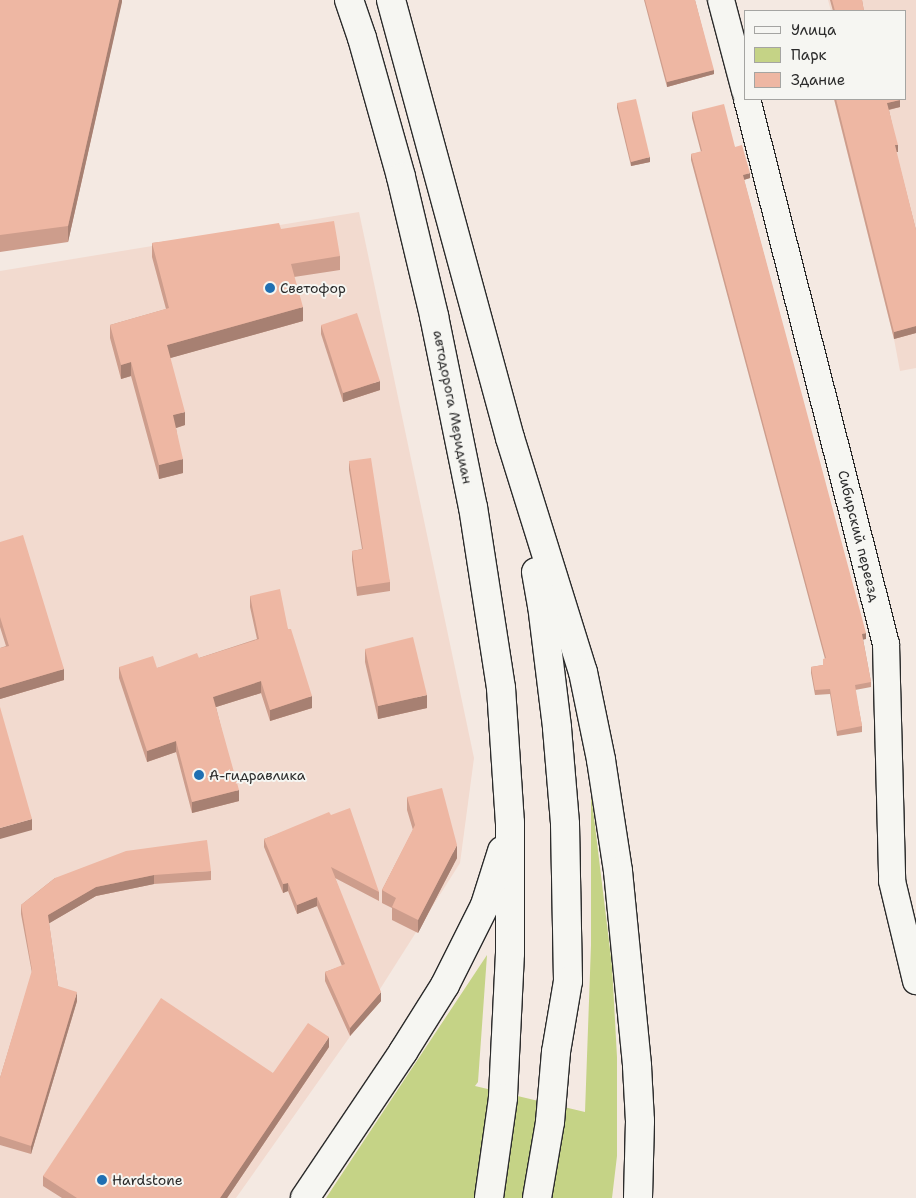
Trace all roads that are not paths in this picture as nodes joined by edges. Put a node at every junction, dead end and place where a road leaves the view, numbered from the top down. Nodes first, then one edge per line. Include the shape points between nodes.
1 (349, 0) edge
2 (391, 0) edge
3 (721, 0) edge
4 (744, 87) edge
5 (747, 100) edge
6 (510, 438) junction
7 (510, 823) junction
8 (916, 981) edge
9 (304, 1198) edge
10 (489, 1198) edge
11 (537, 1198) edge
12 (638, 1198) edge

1 - 7 main road, автодорога Меридиан via 406,195 472,507 501,688
2 - 6 main road
3 - 4 street
5 - 8 street, Сибирский переезд via 886,644 892,880
6 - 11 main road via 542,605 565,824 568,981
6 - 12 main road via 583,672 601,760 618,871 636,1056 640,1121
7 - 9 main road via 485,905 445,985
7 - 10 main road, автодорога Меридиан via 510,953 504,1098

